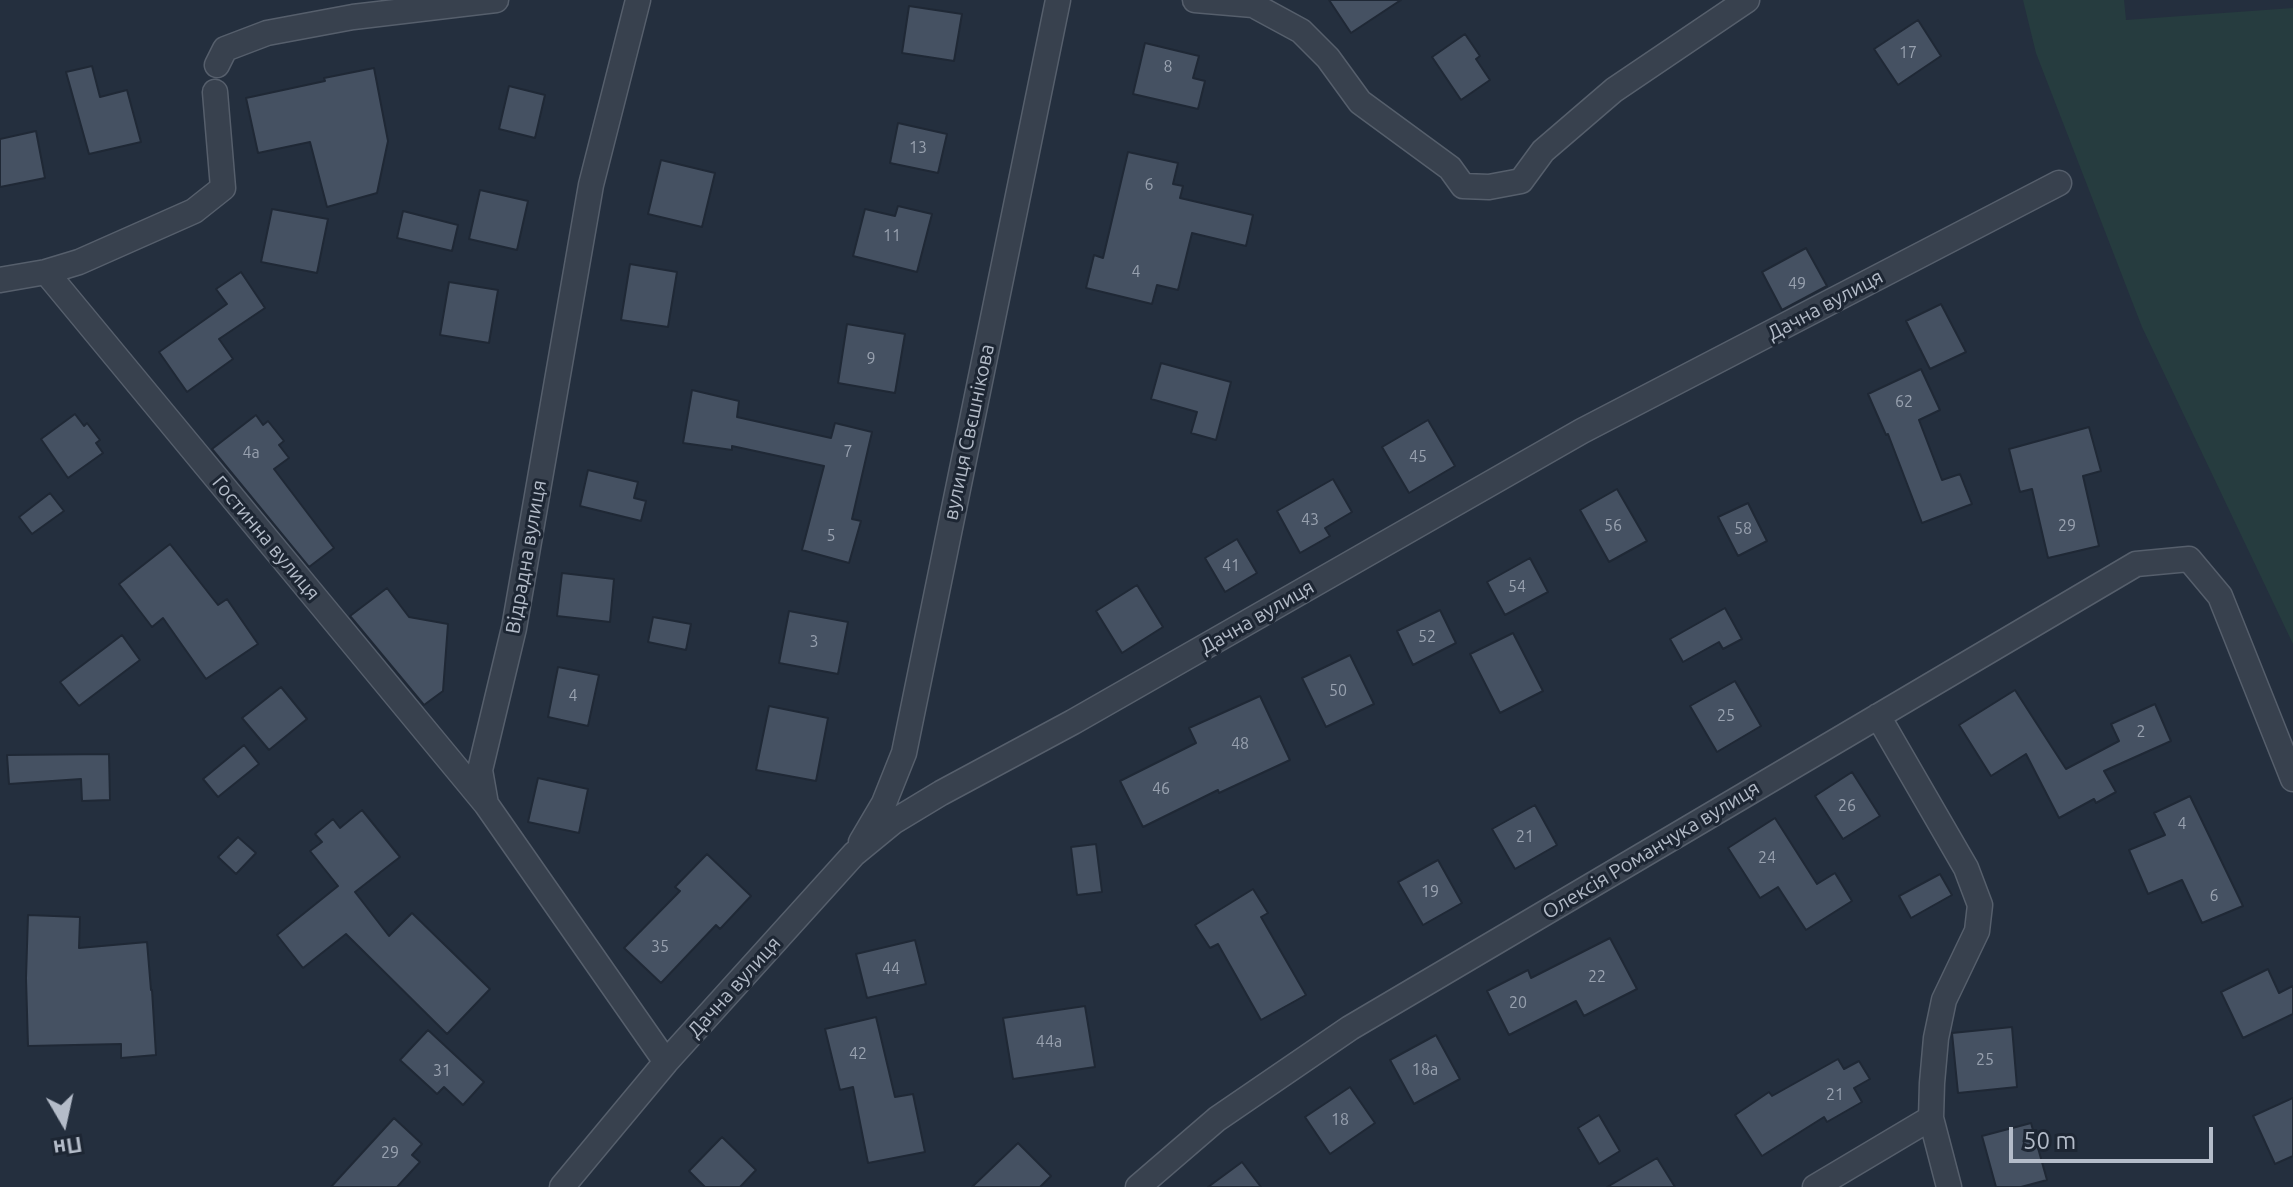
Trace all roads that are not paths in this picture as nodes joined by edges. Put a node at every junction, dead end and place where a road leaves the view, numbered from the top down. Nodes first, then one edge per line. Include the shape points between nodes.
1 (496, 0) edge
2 (638, 0) edge
3 (1058, 0) edge
4 (1195, 0) edge
5 (1747, 0) edge
6 (217, 65) dead end
7 (215, 92) dead end
8 (2059, 183) dead end
9 (46, 272) junction
10 (0, 280) edge
11 (1878, 716) junction
12 (2293, 779) edge
13 (486, 804) junction
14 (854, 854) junction
15 (666, 1062) junction
16 (1931, 1118) junction
17 (562, 1187) edge
18 (1138, 1187) edge
19 (1815, 1187) edge
20 (1949, 1187) edge

1 - 6 street via 267,33 225,49
2 - 13 street, Відрадна вулиця via 591,185 514,628 480,770
3 - 14 street, вулиця Свєшнікова via 904,753 884,803
4 - 5 street via 1253,5 1301,31 1360,102 1450,168 1463,186 1489,187 1521,181 1543,151 1614,90
7 - 9 street via 223,188 183,217
8 - 14 street, Дачна вулиця via 1582,431 941,793
9 - 10 street
9 - 13 street, Гостинна вулиця
11 - 12 street, Олексія Романчука вулиця via 2136,564 2189,559 2220,596
11 - 16 street via 1966,868 1980,905 1977,931 1944,1000
11 - 18 street, Олексія Романчука вулиця via 1350,1028 1217,1119
13 - 15 street, Відрадна вулиця
14 - 15 street, Дачна вулиця
15 - 17 street, Дачна вулиця
16 - 19 street
16 - 20 street

